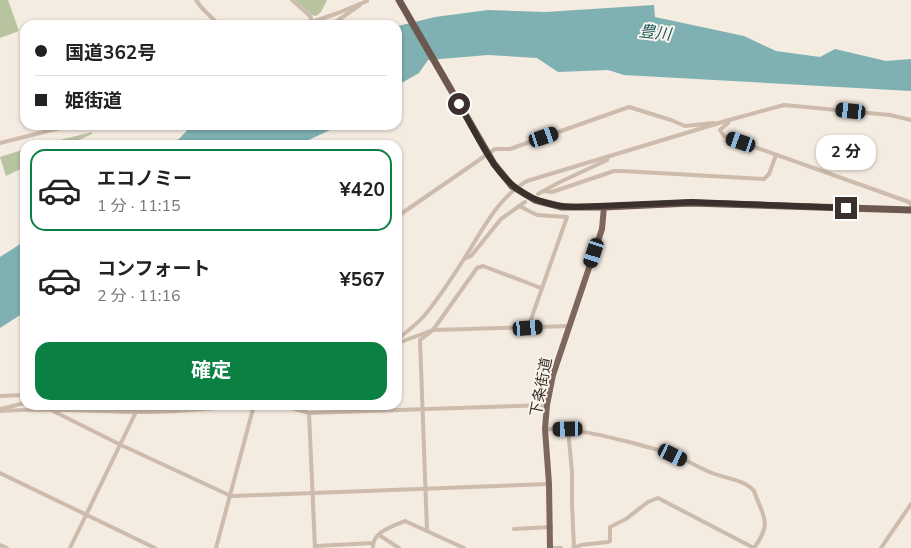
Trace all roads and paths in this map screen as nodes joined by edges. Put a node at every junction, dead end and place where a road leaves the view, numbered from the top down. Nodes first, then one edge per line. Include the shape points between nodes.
1 (196, 0) edge
2 (292, 0) edge
3 (367, 0) edge
4 (399, 0) edge
5 (214, 20) edge
6 (312, 20) edge
7 (315, 20) edge
8 (338, 20) edge
9 (729, 120) junction
10 (911, 120) edge
11 (718, 123) junction
12 (52, 130) edge
13 (0, 143) edge
14 (776, 155) junction
15 (609, 156) junction
16 (514, 187) junction
17 (544, 191) junction
18 (538, 194) dead end
19 (525, 202) dead end
20 (519, 206) junction
21 (911, 206) edge
22 (604, 207) junction
23 (911, 210) edge
24 (402, 213) edge
25 (464, 259) junction
26 (541, 288) junction
27 (570, 326) junction
28 (528, 328) junction
29 (433, 330) junction
30 (402, 335) edge
31 (402, 342) edge
32 (20, 395) edge
33 (0, 396) edge
34 (20, 404) edge
35 (547, 405) junction
36 (0, 410) edge
37 (20, 410) edge
38 (51, 410) edge
39 (78, 410) edge
40 (190, 410) edge
41 (251, 410) edge
42 (297, 410) edge
43 (423, 411) junction
44 (136, 412) junction
45 (309, 414) junction
46 (545, 429) junction
47 (568, 429) junction
48 (121, 445) junction
49 (0, 473) edge
50 (549, 484) junction
51 (426, 488) junction
52 (313, 492) junction
53 (231, 496) junction
54 (911, 504) edge
55 (86, 514) junction
56 (551, 527) junction
57 (514, 528) dead end
58 (427, 530) junction
59 (379, 535) junction
60 (0, 545) edge
61 (373, 546) edge
62 (315, 547) edge
63 (7, 548) edge
64 (70, 548) edge
65 (154, 548) edge
66 (216, 548) edge
67 (399, 548) edge
68 (464, 548) edge
69 (551, 548) edge
70 (561, 548) edge
71 (574, 548) edge
72 (754, 548) edge
73 (881, 548) edge

1 - 5 street
2 - 6 street
3 - 7 street
3 - 8 street
4 - 16 highway, bridge via 494,164
9 - 10 street via 784,104
9 - 11 street
9 - 14 street via 720,130 724,136
11 - 15 street
11 - 24 street via 685,126 629,107 510,149 495,149
12 - 13 street
14 - 17 street via 764,179 614,171 552,192
14 - 21 street via 909,202
15 - 16 street
15 - 17 street via 607,160
16 - 22 highway via 535,200 553,205
16 - 25 street via 490,217
17 - 18 street
19 - 20 street
20 - 25 street via 501,219 471,256
20 - 26 street via 537,215 567,217
22 - 23 highway via 691,202
22 - 27 main road, 下条街道 via 602,229
25 - 30 street via 423,316
26 - 28 street
26 - 29 street via 483,266 477,268
27 - 28 street
27 - 35 main road, 下条街道 via 553,375
28 - 29 street
29 - 31 street
29 - 43 street via 420,340
32 - 33 street
34 - 36 street
35 - 43 street
35 - 46 main road, 下条街道
36 - 37 street
38 - 48 street
39 - 44 street
40 - 44 street
41 - 53 street
42 - 45 street
43 - 45 street
43 - 51 street
44 - 48 street
45 - 52 street
46 - 47 street
46 - 50 main road, 下条街道
47 - 71 street
47 - 72 street via 673,455 752,488 766,519
48 - 53 street
48 - 55 street
49 - 55 street
50 - 51 street
50 - 56 main road, 下条街道
51 - 52 street
51 - 58 street
52 - 53 street
52 - 62 street
53 - 66 street
54 - 73 street
55 - 64 street
55 - 65 street
56 - 57 street
56 - 69 main road, 下条街道
58 - 59 street via 405,521
58 - 68 street
59 - 61 street
59 - 67 street
60 - 63 street
61 - 62 street
69 - 70 street
71 - 72 street via 610,541 610,526 626,520 658,498

